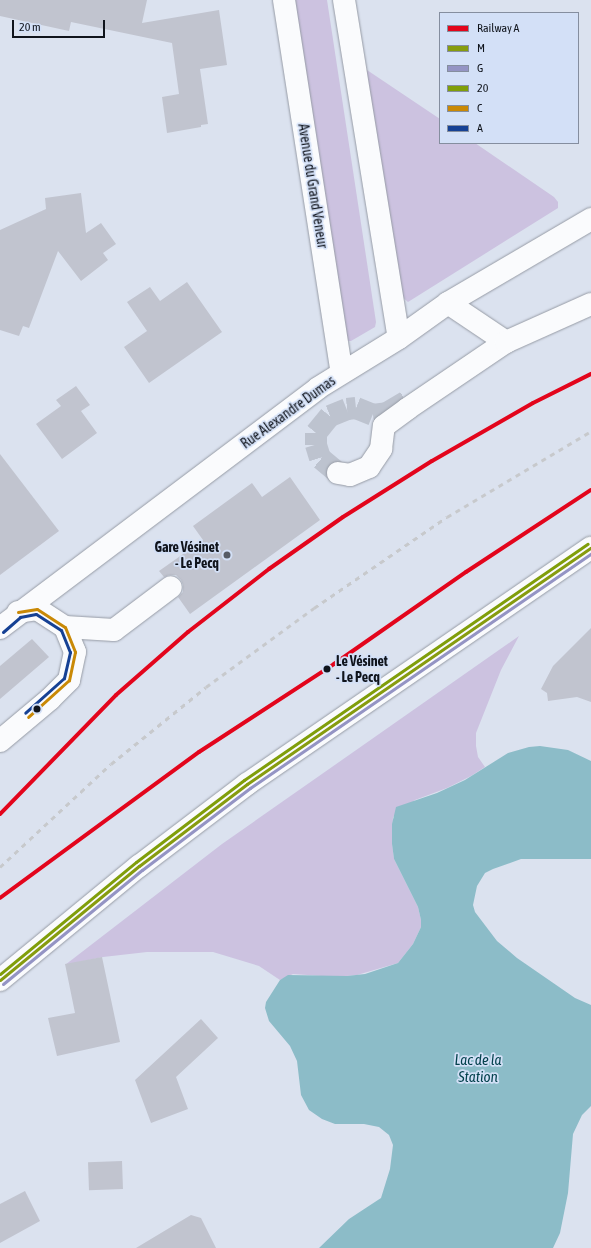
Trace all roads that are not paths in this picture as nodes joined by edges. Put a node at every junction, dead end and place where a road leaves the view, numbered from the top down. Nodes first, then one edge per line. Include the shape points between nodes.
1 (284, 0) edge
2 (344, 0) edge
3 (591, 219) edge
4 (448, 303) junction
5 (591, 304) edge
6 (399, 338) junction
7 (506, 342) junction
8 (342, 373) junction
9 (338, 473) tunnel mouth
10 (591, 548) edge
11 (171, 587) dead end
12 (31, 607) junction
13 (65, 627) junction
14 (0, 628) edge
15 (0, 741) edge
16 (0, 980) edge

1 - 8 street, Avenue du Grand Veneur
2 - 6 street
3 - 4 street, Rue Alexandre Dumas
4 - 6 street, Rue Alexandre Dumas
4 - 7 street
5 - 7 street
6 - 8 street, Rue Alexandre Dumas
7 - 9 street via 384,426 382,449 369,467 350,475
8 - 12 street, Rue Alexandre Dumas via 318,388
10 - 16 street via 247,784 139,866
11 - 13 street via 114,630
12 - 13 street
12 - 14 street, Rue Alexandre Dumas
13 - 15 street via 75,652 68,680 50,699

